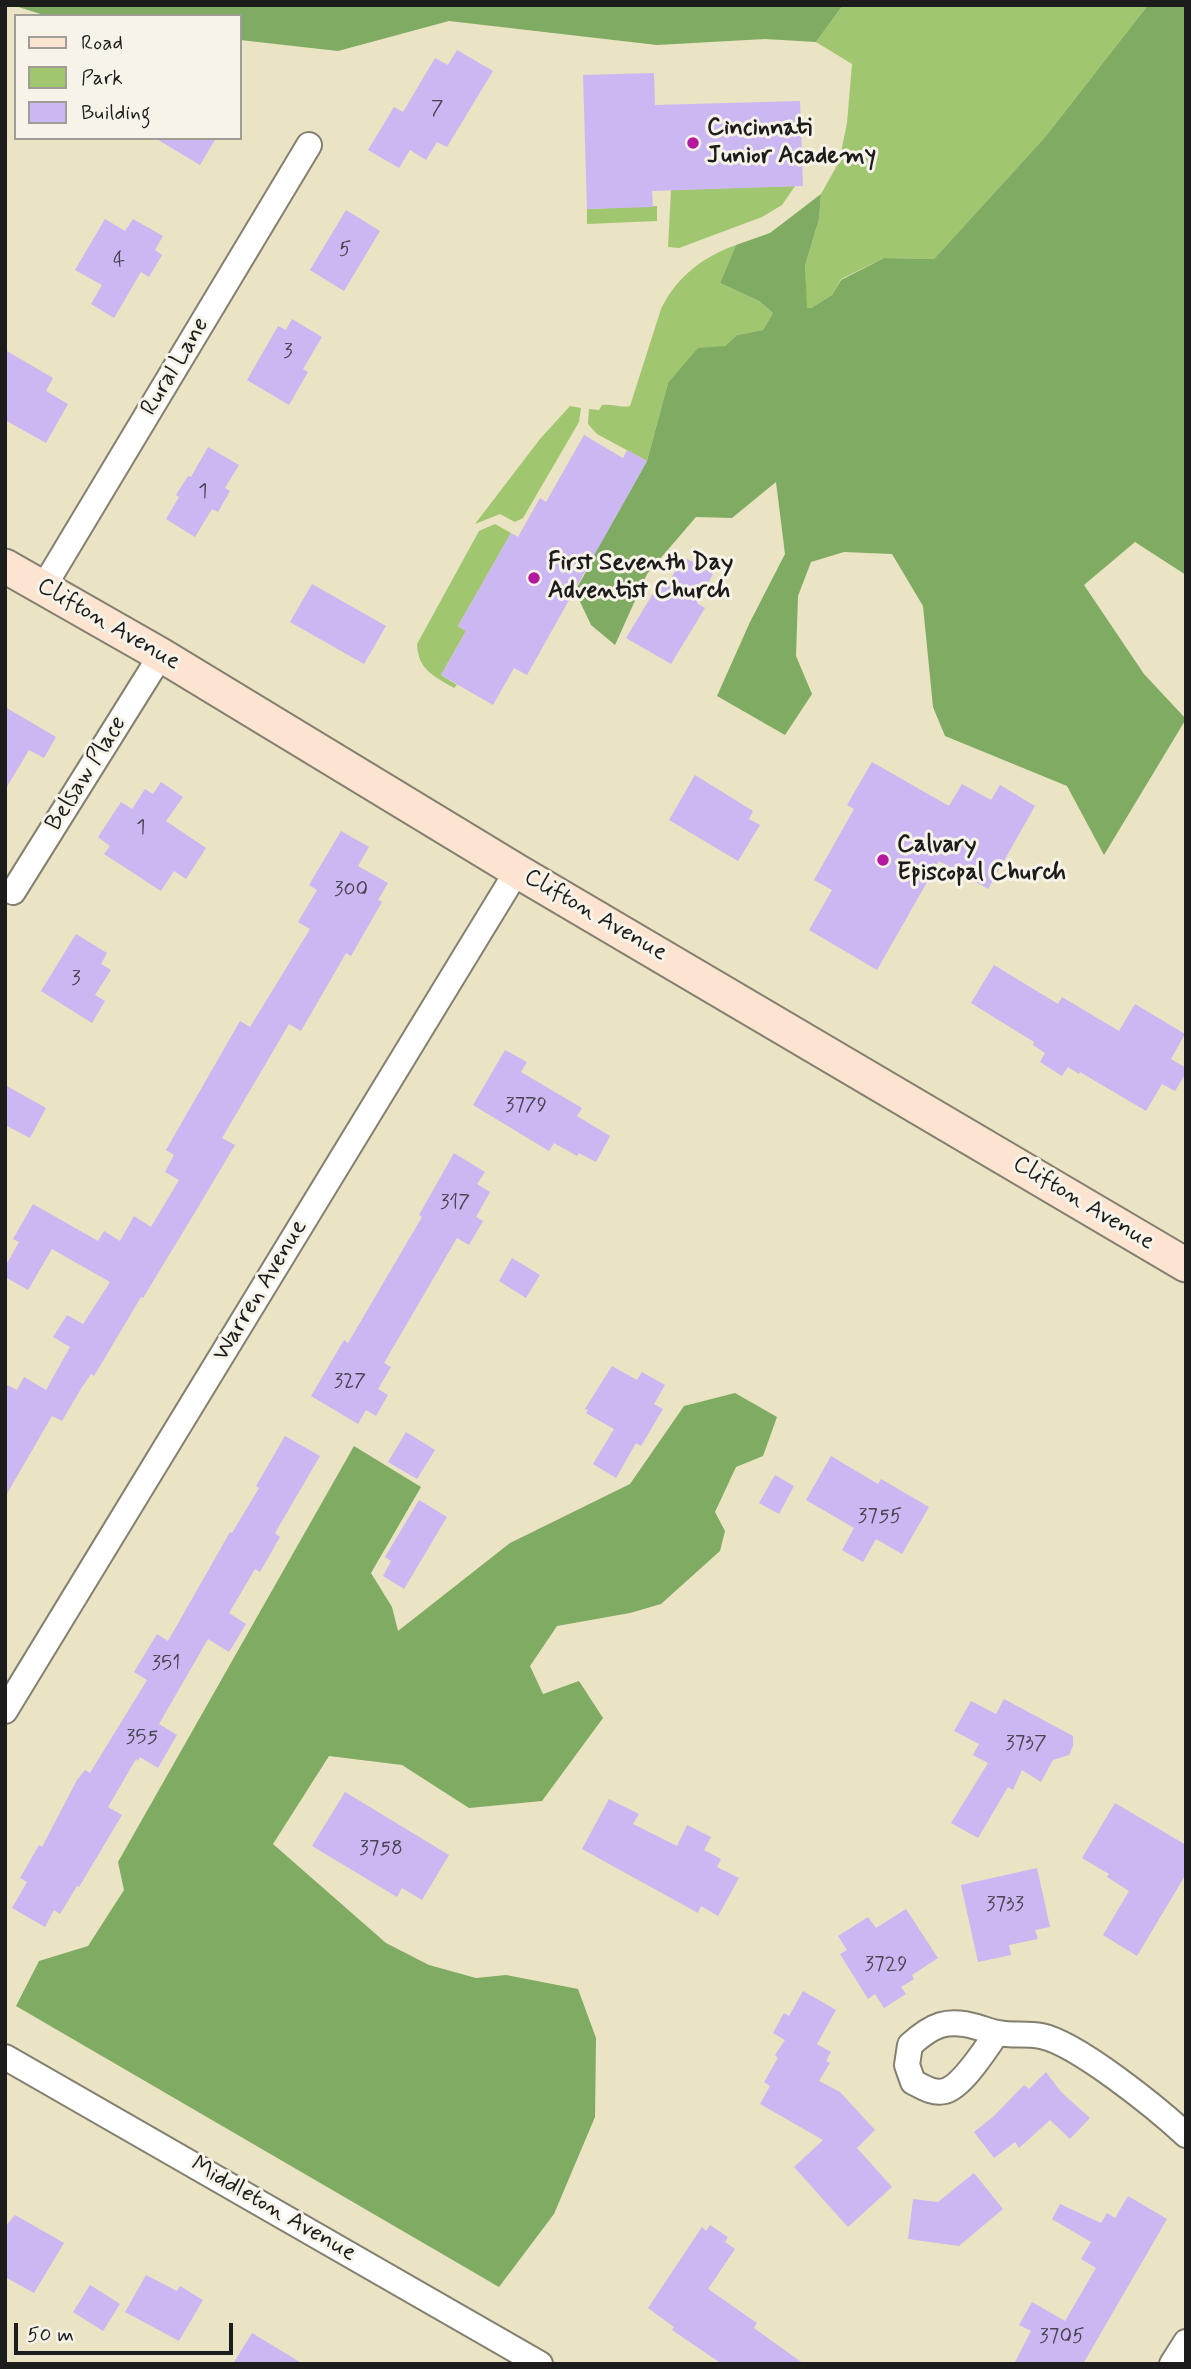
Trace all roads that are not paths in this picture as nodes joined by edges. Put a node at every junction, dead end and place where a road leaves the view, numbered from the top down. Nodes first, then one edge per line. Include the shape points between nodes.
1 (310, 145) dead end
2 (5, 566) edge
3 (43, 588) junction
4 (161, 655) junction
5 (517, 871) junction
6 (8, 895) edge
7 (1182, 1254) edge
8 (5, 1711) edge
9 (998, 2033) dead end
10 (5, 2057) edge
11 (1186, 2136) edge
12 (1186, 2342) edge
13 (538, 2363) edge
14 (1172, 2364) edge

1 - 3 street, Rural Lane
2 - 3 main road, Clifton Avenue
3 - 4 main road, Clifton Avenue
4 - 5 main road, Clifton Avenue
4 - 6 street, Belsaw Place
5 - 7 main road, Clifton Avenue
5 - 8 street, Warren Avenue
9 - 11 street via 1056,2041 1094,2064
10 - 13 street, Middleton Avenue
12 - 14 street

